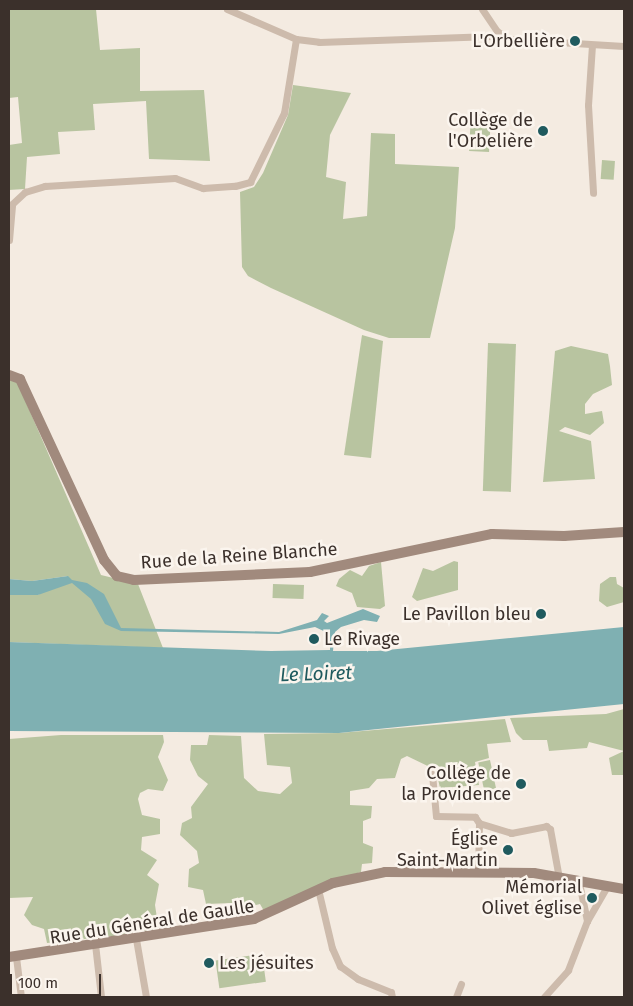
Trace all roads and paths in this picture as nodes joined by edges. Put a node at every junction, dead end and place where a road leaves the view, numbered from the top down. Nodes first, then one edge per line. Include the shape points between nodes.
1 (227, 9) edge
2 (482, 9) edge
3 (497, 34) junction
4 (296, 39) junction
5 (592, 45) junction
6 (624, 46) edge
7 (593, 193) dead end
8 (9, 240) edge
9 (9, 375) edge
10 (624, 532) edge
11 (432, 774) dead end
12 (480, 823) junction
13 (478, 872) junction
14 (559, 878) junction
15 (579, 883) junction
16 (607, 887) junction
17 (624, 889) edge
18 (318, 891) junction
19 (587, 921) junction
20 (136, 941) junction
21 (95, 947) junction
22 (12, 957) edge
23 (461, 984) dead end
24 (22, 997) edge
25 (101, 997) edge
26 (146, 997) edge
27 (392, 997) edge
28 (456, 997) edge
29 (544, 997) edge

1 - 4 street
2 - 3 street
3 - 4 street via 345,43
3 - 5 street via 529,43
4 - 8 street via 284,113 250,182 203,188 176,178 45,186 25,192 12,204
5 - 6 street
5 - 7 street via 588,105
9 - 10 street, Rue de la Reine Blanche via 17,376 25,387 104,560 117,576 134,580 310,572 492,534 564,536
11 - 12 street via 436,816 475,817
12 - 13 street
12 - 14 street via 517,833 546,826 550,829
13 - 14 street, Rue du Général de Gaulle via 534,873
13 - 18 street, Rue du Général de Gaulle via 366,875
14 - 15 street, Rue du Général de Gaulle
15 - 16 street, Rue du Général de Gaulle
15 - 19 street
16 - 17 street, Rue du Général de Gaulle
16 - 19 street
18 - 20 street, Rue du Général de Gaulle via 255,924
18 - 27 street via 332,948 340,966 358,979 391,992
19 - 29 street via 568,970
20 - 21 street, Rue du Général de Gaulle
20 - 26 street
21 - 22 street, Rue du Général de Gaulle via 43,956
21 - 25 street
22 - 24 street
23 - 28 street

